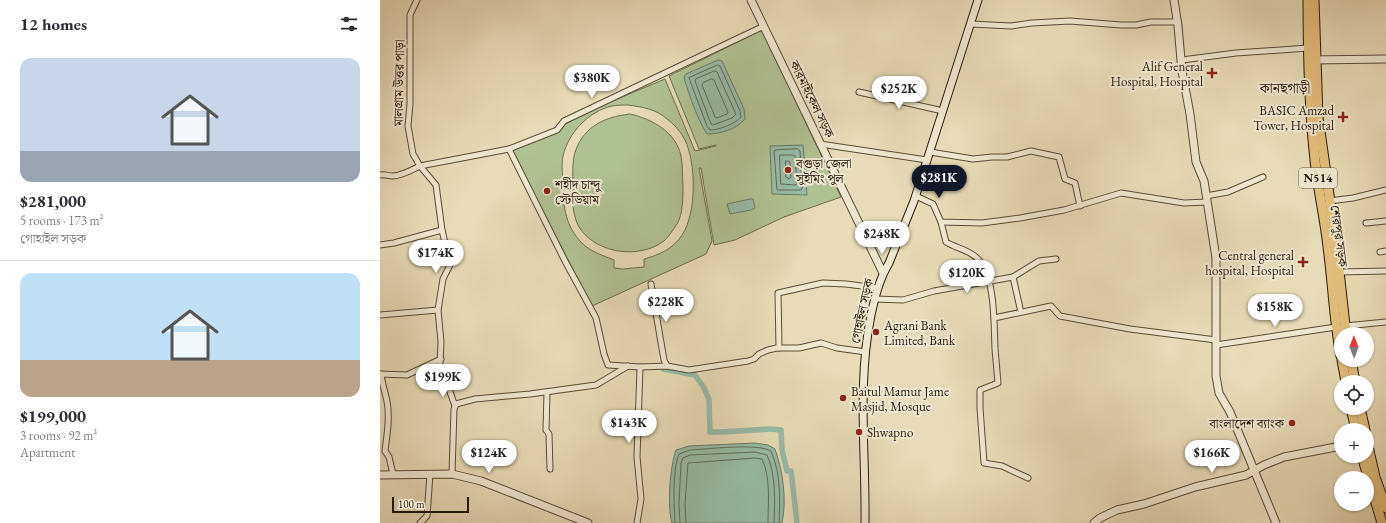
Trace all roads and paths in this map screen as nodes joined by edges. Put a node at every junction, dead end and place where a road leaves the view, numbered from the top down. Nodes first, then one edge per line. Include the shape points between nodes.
1 (417, 0) edge
2 (751, 0) edge
3 (978, 0) edge
4 (1174, 0) edge
5 (1308, 0) edge
6 (1314, 0) edge
7 (1178, 22) junction
8 (970, 24) junction
9 (764, 26) junction
10 (1308, 48) junction
11 (1386, 59) edge
12 (1182, 60) junction
13 (1312, 60) junction
14 (859, 92) dead end
15 (943, 110) junction
16 (820, 144) junction
17 (509, 149) junction
18 (930, 152) junction
19 (927, 160) junction
20 (420, 166) junction
21 (380, 174) edge
22 (1263, 177) dead end
23 (1386, 190) edge
24 (916, 196) junction
25 (1207, 199) junction
26 (1329, 200) junction
27 (1080, 206) junction
28 (1386, 221) edge
29 (941, 222) junction
30 (1366, 223) dead end
31 (442, 230) junction
32 (380, 245) edge
33 (1386, 251) edge
34 (1380, 252) dead end
35 (1056, 259) dead end
36 (1386, 271) edge
37 (1339, 272) junction
38 (884, 273) junction
39 (1013, 277) junction
40 (989, 282) junction
41 (651, 284) dead end
42 (877, 288) junction
43 (875, 299) junction
44 (1020, 308) dead end
45 (438, 310) junction
46 (380, 315) edge
47 (994, 318) junction
48 (1386, 322) edge
49 (1342, 327) edge
50 (1342, 327) edge
51 (1355, 327) edge
52 (1334, 330) edge
53 (1216, 343) junction
54 (779, 348) junction
55 (866, 352) junction
56 (441, 359) junction
57 (628, 366) junction
58 (667, 366) junction
59 (640, 367) junction
60 (381, 374) edge
61 (547, 392) junction
62 (455, 406) junction
63 (1334, 447) edge
64 (1365, 463) edge
65 (1372, 463) edge
66 (550, 469) dead end
67 (1255, 472) junction
68 (393, 474) junction
69 (430, 474) junction
70 (452, 474) junction
71 (380, 475) edge
72 (1028, 478) dead end
73 (1380, 496) edge
74 (1386, 508) edge
75 (420, 523) edge
76 (588, 523) edge
77 (637, 523) edge
78 (865, 523) edge
79 (1094, 523) edge
80 (1276, 523) edge
81 (1382, 523) edge

1 - 20 street, মালগ্রাম উত্তর পাড়া via 410,15 408,126 413,154
2 - 9 street, কারমাইকেল সড়ক
3 - 8 street, গোহাইল সড়ক
4 - 7 street
5 - 10 highway, শেরপুর সড়ক / N514
6 - 13 highway, শেরপুর সড়ক / N514
7 - 8 street via 1136,25 1070,21 1011,26
7 - 12 street
8 - 15 street, গোহাইল সড়ক
9 - 16 street, কারমাইকেল সড়ক
9 - 17 street via 564,121 557,130
10 - 12 street
10 - 13 highway, শেরপুর সড়ক / N514
11 - 13 street
12 - 25 street via 1196,162 1204,181
13 - 26 highway, শেরপুর সড়ক / N514
13 - 49 highway, শেরপুর সড়ক / N514 via 1310,99 1315,162
14 - 15 street
15 - 18 street, গোহাইল সড়ক
16 - 19 street
16 - 38 street, কারমাইকেল সড়ক
17 - 20 street
17 - 57 street via 596,318 608,365
18 - 19 street, গোহাইল সড়ক
18 - 27 street via 973,159 1008,157 1031,151 1059,157 1065,178 1075,183
19 - 24 street, গোহাইল সড়ক
20 - 21 street via 394,177
20 - 31 street, মালগ্রাম উত্তর পাড়া via 436,186
22 - 25 street
23 - 26 street via 1352,198
24 - 29 street via 933,204
24 - 38 street, গোহাইল সড়ক
25 - 27 street via 1184,203 1121,193
25 - 53 street via 1216,258
26 - 37 highway, শেরপুর সড়ক / N514
27 - 29 street via 1000,221
28 - 30 street
29 - 40 street via 946,242 970,252 982,263
31 - 32 street
31 - 45 street, মালগ্রাম উত্তর পাড়া via 450,265 444,279
33 - 34 street
35 - 39 street via 1039,261
36 - 37 street
37 - 50 highway, শেরপুর সড়ক / N514
38 - 42 street, গোহাইল সড়ক
39 - 40 street
39 - 44 street
40 - 43 street via 934,291 903,300
40 - 47 street
41 - 58 street
42 - 43 street, গোহাইল সড়ক
42 - 54 street via 823,283 778,293
43 - 55 street, গোহাইল সড়ক
45 - 46 street
45 - 56 street, মালগ্রাম উত্তর পাড়া
47 - 53 street via 1050,306 1060,316
47 - 72 street via 998,383 980,390 984,463 1002,466
48 - 51 street
52 - 53 street
53 - 67 street via 1219,394 1230,412
54 - 55 street via 821,344
54 - 58 street via 768,350 748,361 689,370
55 - 78 street, গোহাইল সড়ক via 863,369
56 - 60 street via 407,375
56 - 62 street, মালগ্রাম উত্তর পাড়া via 439,384 450,389
57 - 59 street
57 - 61 street via 596,385
58 - 59 street
59 - 77 street via 637,457 641,499
60 - 68 street via 389,425 385,451
61 - 62 street via 475,399
61 - 66 street via 546,430 549,434
62 - 70 street
63 - 67 street via 1284,457 1264,465
64 - 73 highway
65 - 73 highway
67 - 79 street via 1117,510
67 - 80 street
68 - 69 street
68 - 71 street
69 - 70 street
69 - 75 street via 427,516
70 - 76 street via 481,481
73 - 74 highway
73 - 81 highway

